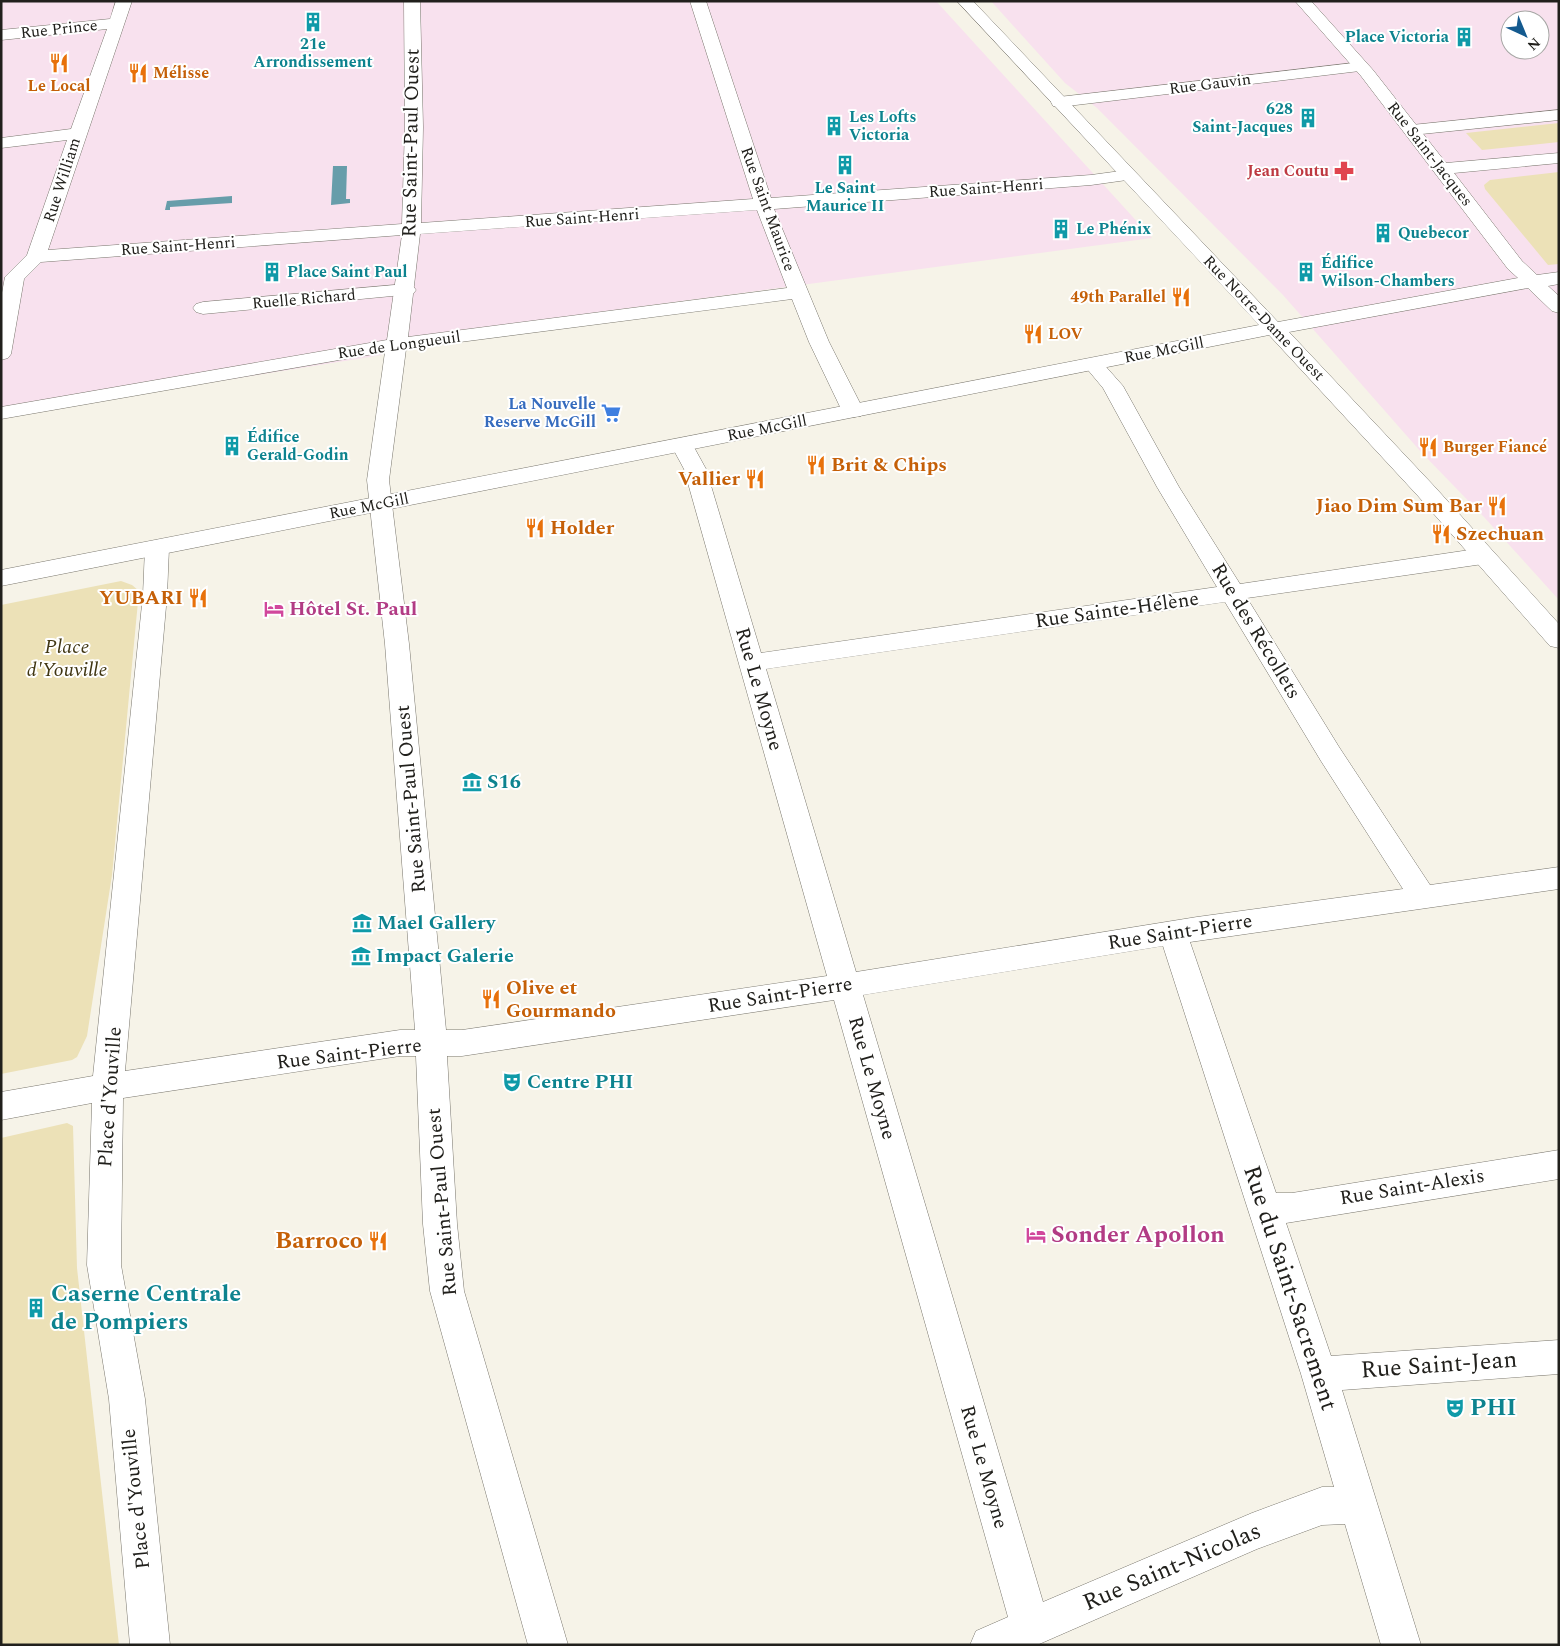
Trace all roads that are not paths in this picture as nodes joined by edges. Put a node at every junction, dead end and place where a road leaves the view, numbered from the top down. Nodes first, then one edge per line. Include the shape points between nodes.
1 (124, 1) edge
2 (412, 1) edge
3 (698, 1) edge
4 (964, 1) edge
5 (1302, 1) edge
6 (117, 23) junction
7 (1, 35) edge
8 (1362, 67) junction
9 (1059, 102) junction
10 (1559, 116) edge
11 (1412, 130) junction
12 (77, 134) junction
13 (1, 143) edge
14 (1559, 158) edge
15 (1443, 169) junction
16 (1128, 175) junction
17 (764, 204) junction
18 (412, 229) junction
19 (36, 257) junction
20 (8, 278) edge
21 (1559, 278) edge
22 (1533, 282) junction
23 (406, 290) junction
24 (798, 292) junction
25 (1559, 307) edge
26 (203, 308) dead end
27 (1273, 328) junction
28 (398, 344) junction
29 (1, 354) edge
30 (1094, 364) junction
31 (853, 411) junction
32 (1, 412) edge
33 (682, 444) junction
34 (380, 504) junction
35 (157, 548) junction
36 (1483, 556) junction
37 (1, 578) edge
38 (1233, 593) junction
39 (1559, 640) edge
40 (751, 662) junction
41 (1559, 878) edge
42 (1422, 897) junction
43 (1173, 933) junction
44 (845, 985) junction
45 (430, 1044) junction
46 (108, 1087) junction
47 (1, 1106) edge
48 (1559, 1164) edge
49 (1265, 1209) junction
50 (1559, 1357) edge
51 (1319, 1374) junction
52 (1358, 1504) junction
53 (1031, 1627) junction
54 (150, 1645) edge
55 (548, 1645) edge
56 (990, 1645) edge
57 (1401, 1645) edge

1 - 6 street, Rue William
2 - 18 street, Rue Saint-Paul Ouest
3 - 17 street, Rue Saint Maurice
4 - 9 street, Rue Notre-Dame Ouest
5 - 8 street, Rue Saint-Jacques
6 - 7 street, Rue Prince
6 - 12 street, Rue William
8 - 9 street, Rue Gauvin
8 - 11 street, Rue Saint-Jacques
9 - 16 street, Rue Notre-Dame Ouest
10 - 11 street
11 - 15 street, Rue Saint-Jacques
12 - 13 street
12 - 19 street, Rue William
14 - 15 street
15 - 22 street, Rue Saint-Jacques via 1515,265
16 - 17 street, Rue Saint-Henri
16 - 27 street, Rue Notre-Dame Ouest
17 - 18 street, Rue Saint-Henri
17 - 24 street, Rue Saint Maurice
18 - 19 street, Rue Saint-Henri
18 - 23 street, Rue Saint-Paul Ouest
19 - 20 street, Rue William
20 - 29 street, Rue William
21 - 22 street, Rue McGill
22 - 25 street, Rue Saint-Jacques
22 - 27 street, Rue McGill
23 - 26 street, Ruelle Richard
23 - 28 street, Rue Saint-Paul Ouest
24 - 28 street, Rue de Longueuil
24 - 31 street, Rue Saint Maurice
27 - 30 street, Rue McGill
27 - 36 street, Rue Notre-Dame Ouest via 1400,462
28 - 32 street, Rue de Longueuil
28 - 34 street, Rue Saint-Paul Ouest via 377,472
30 - 31 street, Rue McGill
30 - 38 street, Rue des Récollets via 1112,386 1168,487
31 - 33 street, Rue McGill
33 - 34 street, Rue McGill
33 - 40 street, Rue Le Moyne via 695,469
34 - 35 street, Rue McGill
34 - 45 street, Rue Saint-Paul Ouest via 397,644
35 - 37 street, Rue McGill
35 - 46 street, Place d'Youville
36 - 38 street, Rue Sainte-Hélène
36 - 39 street, Rue Notre-Dame Ouest
38 - 40 street, Rue Sainte-Hélène
38 - 42 street, Rue des Récollets via 1325,746
40 - 44 street, Rue Le Moyne
41 - 42 street, Rue Saint-Pierre
42 - 43 street, Rue Saint-Pierre
43 - 44 street, Rue Saint-Pierre
43 - 49 street, Rue du Saint-Sacrement
44 - 45 street, Rue Saint-Pierre via 462,1042
44 - 53 street, Rue Le Moyne
45 - 46 street, Rue Saint-Pierre via 400,1043
45 - 55 street, Rue Saint-Paul Ouest via 447,1291
46 - 47 street, Rue Saint-Pierre
46 - 54 street, Place d'Youville via 104,1264 127,1399
48 - 49 street, Rue Saint-Alexis via 1292,1208
49 - 51 street, Rue du Saint-Sacrement
50 - 51 street, Rue Saint-Jean
51 - 52 street, Rue du Saint-Sacrement
52 - 53 street, Rue Saint-Nicolas via 1322,1506 1305,1512
52 - 57 street, Rue du Saint-Sacrement
53 - 56 street, Rue Saint-Nicolas

